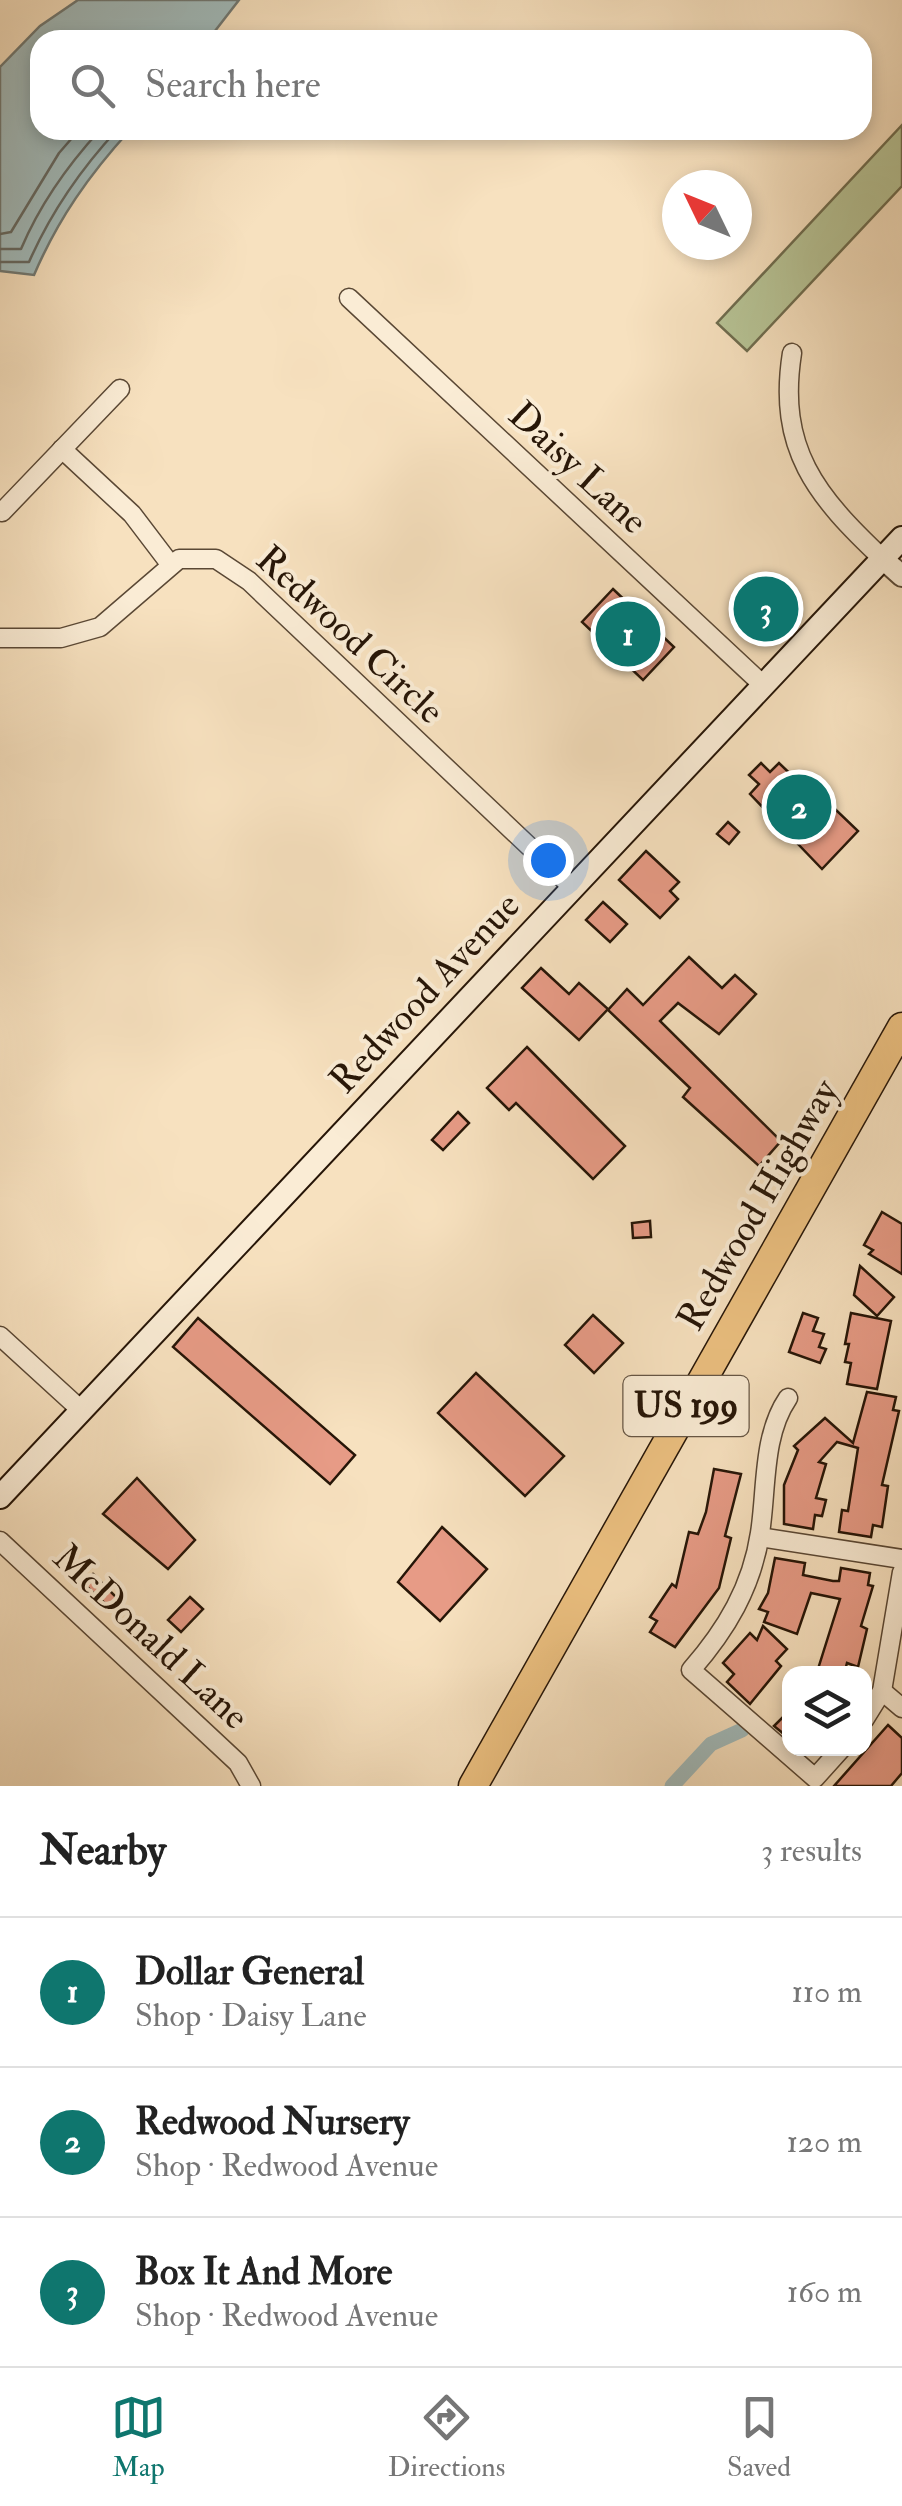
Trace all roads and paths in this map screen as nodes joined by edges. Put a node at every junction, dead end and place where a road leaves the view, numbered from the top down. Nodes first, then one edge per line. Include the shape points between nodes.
1 (348, 298) dead end
2 (792, 353) dead end
3 (120, 389) dead end
4 (62, 449) junction
5 (2, 512) edge
6 (902, 538) edge
7 (883, 558) junction
8 (170, 564) junction
9 (902, 576) edge
10 (0, 638) edge
11 (763, 685) junction
12 (572, 887) junction
13 (902, 1027) edge
14 (0, 1336) edge
15 (788, 1398) dead end
16 (81, 1410) junction
17 (0, 1496) edge
18 (760, 1538) junction
19 (0, 1540) edge
20 (902, 1559) edge
21 (902, 1572) edge
22 (882, 1691) junction
23 (872, 1707) edge
24 (902, 1708) edge
25 (782, 1750) edge
26 (789, 1756) edge
27 (835, 1756) edge
28 (250, 1786) edge
29 (473, 1786) edge

1 - 11 street, Daisy Lane
2 - 7 street via 789,421 808,473 842,520
3 - 4 street
4 - 5 street
4 - 8 street via 132,514
6 - 7 main road, Redwood Avenue
7 - 9 street
7 - 11 main road, Redwood Avenue
8 - 10 street via 100,627 61,638
8 - 12 street, Redwood Circle via 197,556 235,570
11 - 12 main road, Redwood Avenue
12 - 16 main road, Redwood Avenue
13 - 29 highway, Redwood Highway / US 199
14 - 16 street
15 - 18 street via 772,1430
16 - 17 main road, Redwood Avenue
18 - 20 street
18 - 25 street via 734,1616 691,1670
19 - 28 street, McDonald Lane via 212,1738
21 - 22 street
22 - 23 street
22 - 24 street
26 - 27 street via 814,1778

